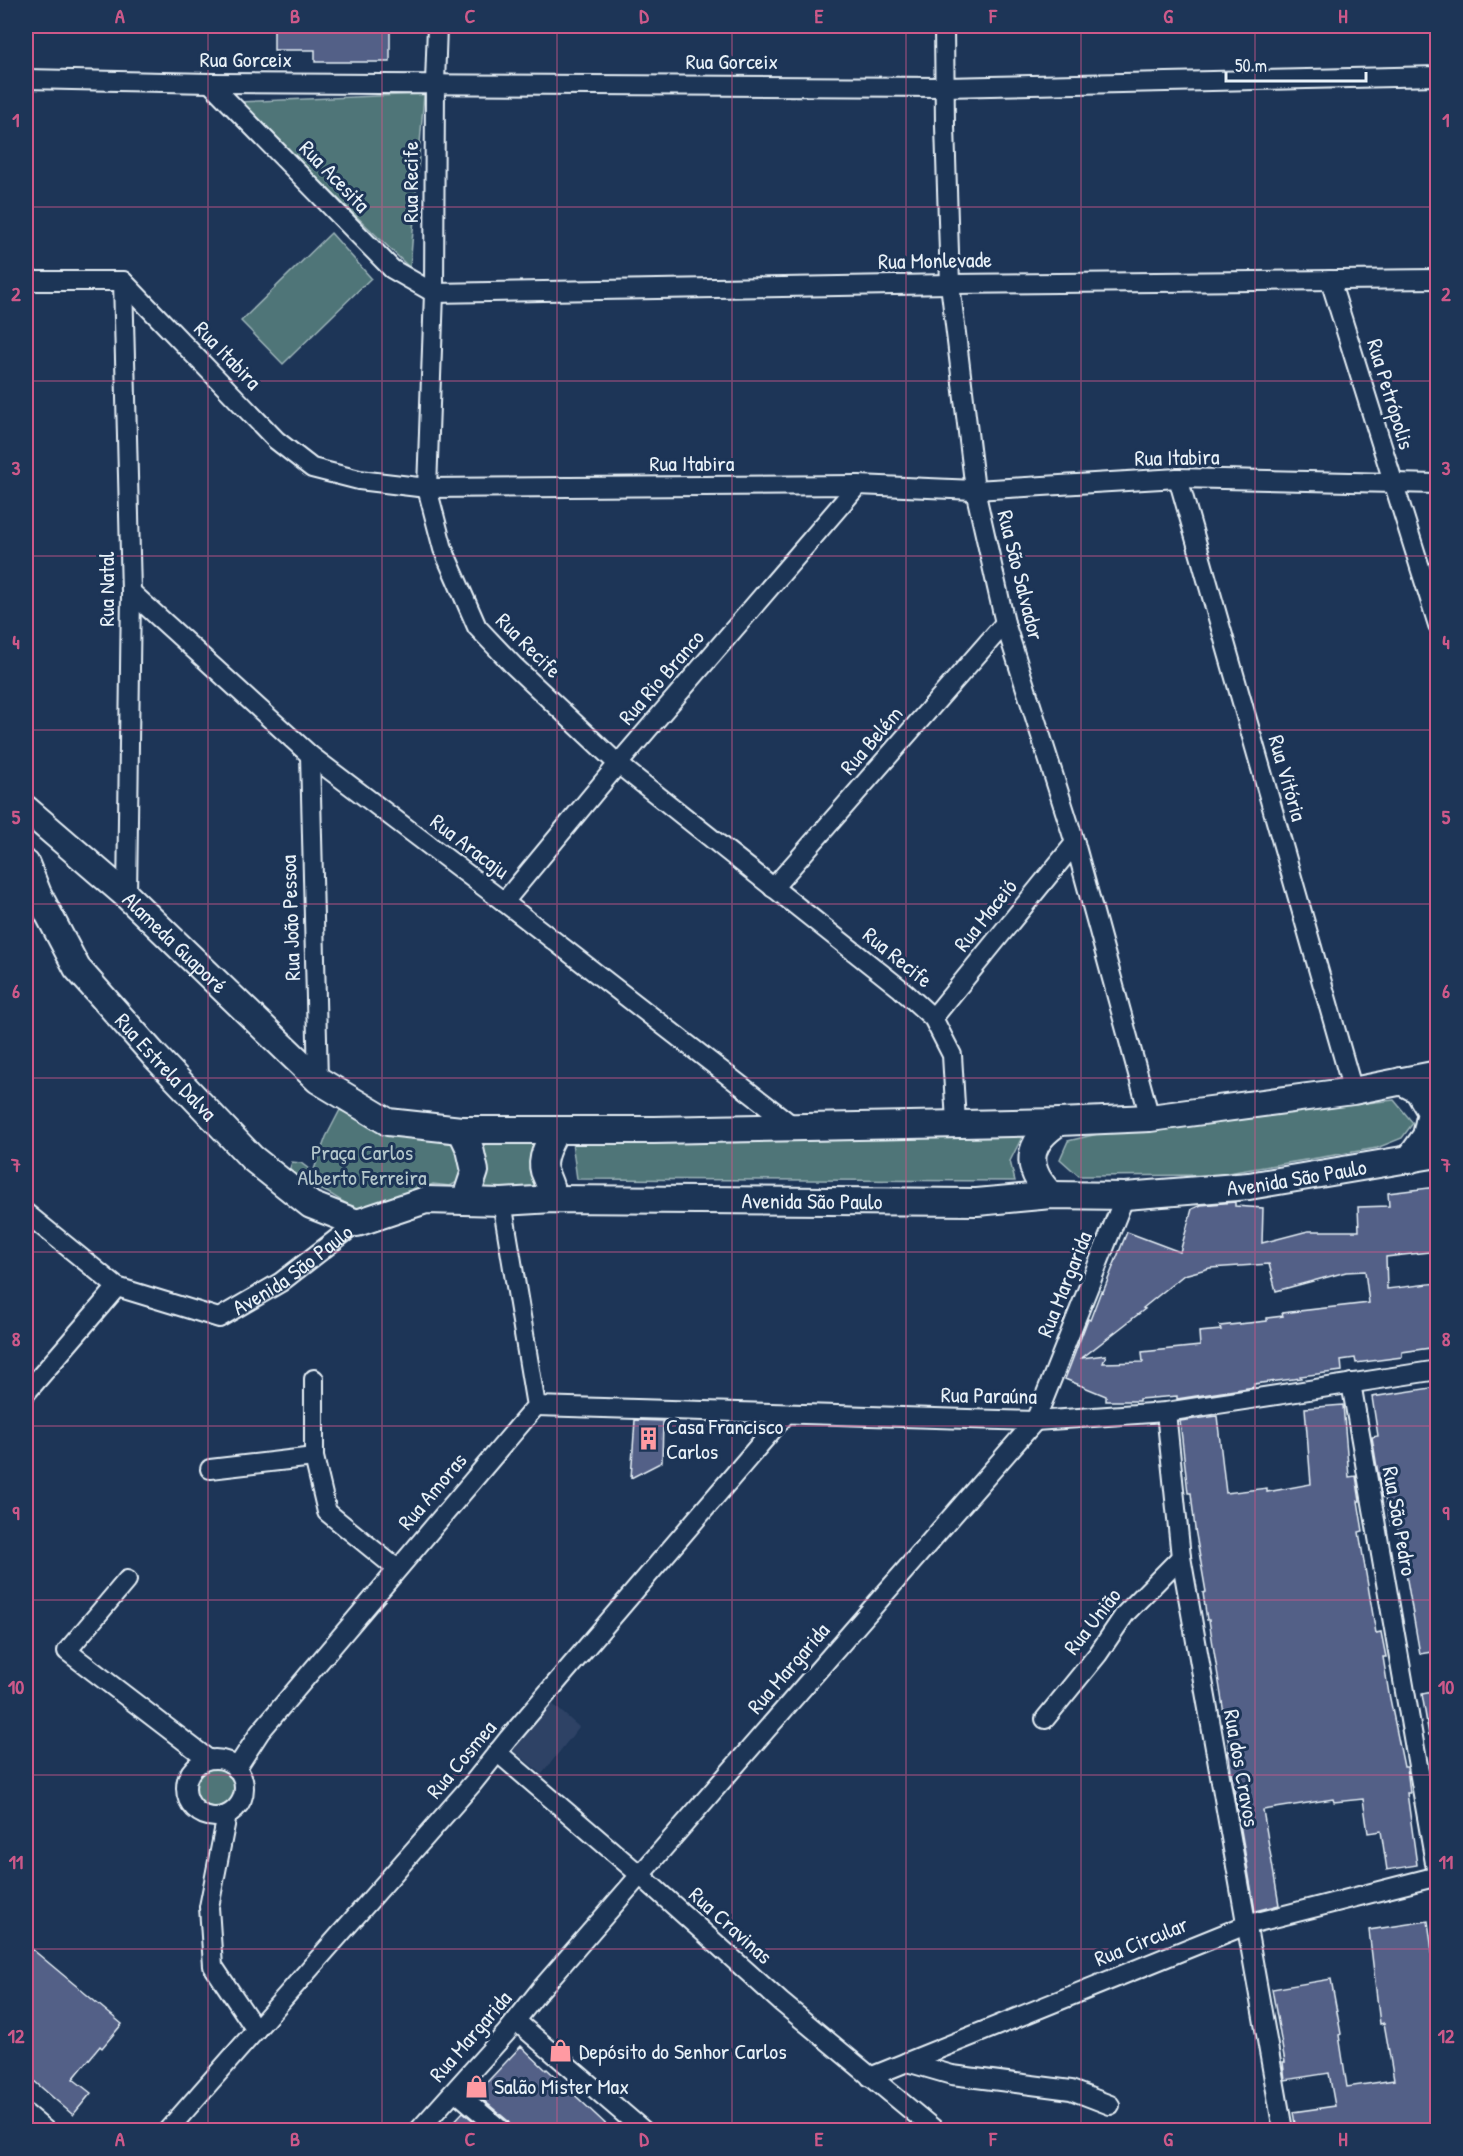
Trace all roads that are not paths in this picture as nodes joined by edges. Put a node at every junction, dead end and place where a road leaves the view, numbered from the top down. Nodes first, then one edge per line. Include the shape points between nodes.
1 (437, 26) edge
2 (944, 26) edge
3 (1437, 76) edge
4 (26, 79) edge
5 (210, 83) junction
6 (435, 83) junction
7 (945, 87) junction
8 (1437, 279) edge
9 (26, 280) edge
10 (1330, 280) junction
11 (123, 281) junction
12 (950, 284) junction
13 (434, 293) junction
14 (1178, 478) junction
15 (1393, 484) junction
16 (1437, 484) edge
17 (858, 485) junction
18 (427, 488) junction
19 (975, 490) junction
20 (131, 592) junction
21 (1005, 623) junction
22 (1437, 625) edge
23 (310, 755) junction
24 (618, 764) junction
25 (26, 809) edge
26 (1076, 843) junction
27 (26, 864) edge
28 (773, 888) junction
29 (127, 896) junction
30 (504, 902) junction
31 (933, 1018) junction
32 (1437, 1074) edge
33 (318, 1080) junction
34 (1401, 1081) junction
35 (1353, 1090) junction
36 (1150, 1118) junction
37 (956, 1122) junction
38 (1059, 1122) junction
39 (793, 1126) junction
40 (461, 1130) junction
41 (556, 1130) junction
42 (1437, 1154) edge
43 (1410, 1160) junction
44 (1051, 1195) junction
45 (1125, 1196) junction
46 (553, 1199) junction
47 (465, 1201) junction
48 (502, 1202) junction
49 (26, 1213) edge
50 (357, 1223) junction
51 (117, 1287) junction
52 (1437, 1370) edge
53 (314, 1379) dead end
54 (1351, 1383) junction
55 (26, 1393) edge
56 (536, 1406) junction
57 (1166, 1412) junction
58 (786, 1414) junction
59 (1035, 1421) junction
60 (314, 1458) junction
61 (210, 1469) dead end
62 (1181, 1557) junction
63 (397, 1569) junction
64 (127, 1580) dead end
65 (1045, 1719) dead end
66 (497, 1752) junction
67 (208, 1759) junction
68 (237, 1768) junction
69 (227, 1815) junction
70 (640, 1875) junction
71 (1437, 1878) edge
72 (1246, 1925) junction
73 (516, 2020) junction
74 (256, 2030) junction
75 (907, 2062) junction
76 (870, 2077) junction
77 (454, 2091) junction
78 (1110, 2105) dead end
79 (26, 2114) edge
80 (45, 2130) edge
81 (168, 2130) edge
82 (419, 2130) edge
83 (501, 2130) edge
84 (643, 2130) edge
85 (934, 2130) edge
86 (1283, 2130) edge

1 - 6 street, Rua Recife
2 - 7 street, Rua São Salvador
3 - 7 street, Rua Gorceix
4 - 5 street, Rua Gorceix
5 - 6 street, Rua Gorceix
5 - 13 street, Rua Acesita via 392,269
6 - 7 street, Rua Gorceix
6 - 13 street, Rua Recife
7 - 12 street, Rua São Salvador
8 - 10 street, Rua Monlevade
9 - 11 street
10 - 12 street, Rua Monlevade
10 - 15 street, Rua Petrópolis
11 - 18 street, Rua Itabira via 276,440 312,468 359,480
11 - 20 street, Rua Natal
12 - 13 street, Rua Monlevade
12 - 19 street, Rua São Salvador
13 - 18 street, Rua Recife
14 - 15 street, Rua Itabira
14 - 19 street, Rua Itabira
14 - 35 street, Rua Vitória
15 - 16 street, Rua Itabira
15 - 22 street, Rua Petrópolis
17 - 18 street, Rua Itabira
17 - 19 street, Rua Itabira
17 - 24 street, Rua Rio Branco
18 - 24 street, Rua Recife via 443,549 477,627
19 - 21 street, Rua São Salvador
20 - 23 street, Rua Aracaju
20 - 29 street, Rua Natal
21 - 26 street, Rua São Salvador
21 - 28 street, Rua Belém
23 - 30 street, Rua Aracaju
23 - 33 street, Rua João Pessoa
24 - 28 street, Rua Recife
24 - 30 street, Rua Rio Branco
25 - 29 street, Alameda Guaporé
26 - 31 street, Rua Maceió
26 - 36 street, Rua São Salvador
27 - 50 street, Rua Estrela Dalva via 77,968 154,1055 252,1158 311,1205
28 - 31 street, Rua Recife
29 - 33 street, Alameda Guaporé
30 - 39 street, Rua Aracaju
31 - 37 street, Rua Recife via 952,1055
32 - 34 street
33 - 40 street via 388,1122
34 - 35 street
34 - 43 street via 1418,1090 1431,1112 1426,1136
35 - 36 street
36 - 38 street
37 - 38 street
37 - 39 street
38 - 44 street via 1044,1132 1035,1147 1033,1165 1039,1182
39 - 41 street
40 - 41 street
40 - 47 street via 475,1171
41 - 46 street via 543,1168 552,1186
42 - 43 street, Avenida São Paulo
43 - 45 street, Avenida São Paulo via 1249,1186
44 - 45 street, Avenida São Paulo
44 - 46 street, Avenida São Paulo via 976,1202
45 - 59 street, Rua Margarida
46 - 48 street, Avenida São Paulo
47 - 48 street, Avenida São Paulo
47 - 50 street, Avenida São Paulo via 426,1200
48 - 56 street
49 - 51 street
50 - 51 street, Avenida São Paulo via 281,1282 219,1318
51 - 55 street
52 - 54 street, Rua Paraúna
53 - 60 street
54 - 57 street, Rua Paraúna
54 - 71 street, Rua São Pedro
56 - 58 street, Rua Paraúna
56 - 63 street, Rua Amoras
57 - 59 street, Rua Paraúna
57 - 62 street, Rua dos Cravos
58 - 59 street, Rua Paraúna
58 - 66 street, Rua Cosmea
59 - 70 street, Rua Margarida
60 - 61 street
60 - 63 street via 327,1512
62 - 65 street, Rua União via 1125,1614
62 - 72 street, Rua dos Cravos
63 - 68 street, Rua Amoras via 260,1732
64 - 67 street via 67,1651
66 - 70 street, Rua Cravinas
66 - 74 street, Rua Cosmea
67 - 68 street via 219,1759
67 - 69 street via 192,1769 187,1778 190,1805 205,1816
68 - 69 street via 244,1785 243,1795
69 - 74 street via 210,1907 213,1966
70 - 73 street, Rua Margarida
70 - 76 street, Rua Cravinas
71 - 72 street, Rua Circular
72 - 75 street, Rua Circular
72 - 86 street, Rua dos Cravos
73 - 77 street, Rua Margarida
73 - 84 street
74 - 81 street, Rua Cosmea
75 - 76 street, Rua Circular
75 - 78 street via 960,2076 1071,2090
76 - 85 street, Rua Cravinas
77 - 82 street, Rua Margarida
77 - 83 street
79 - 80 street

